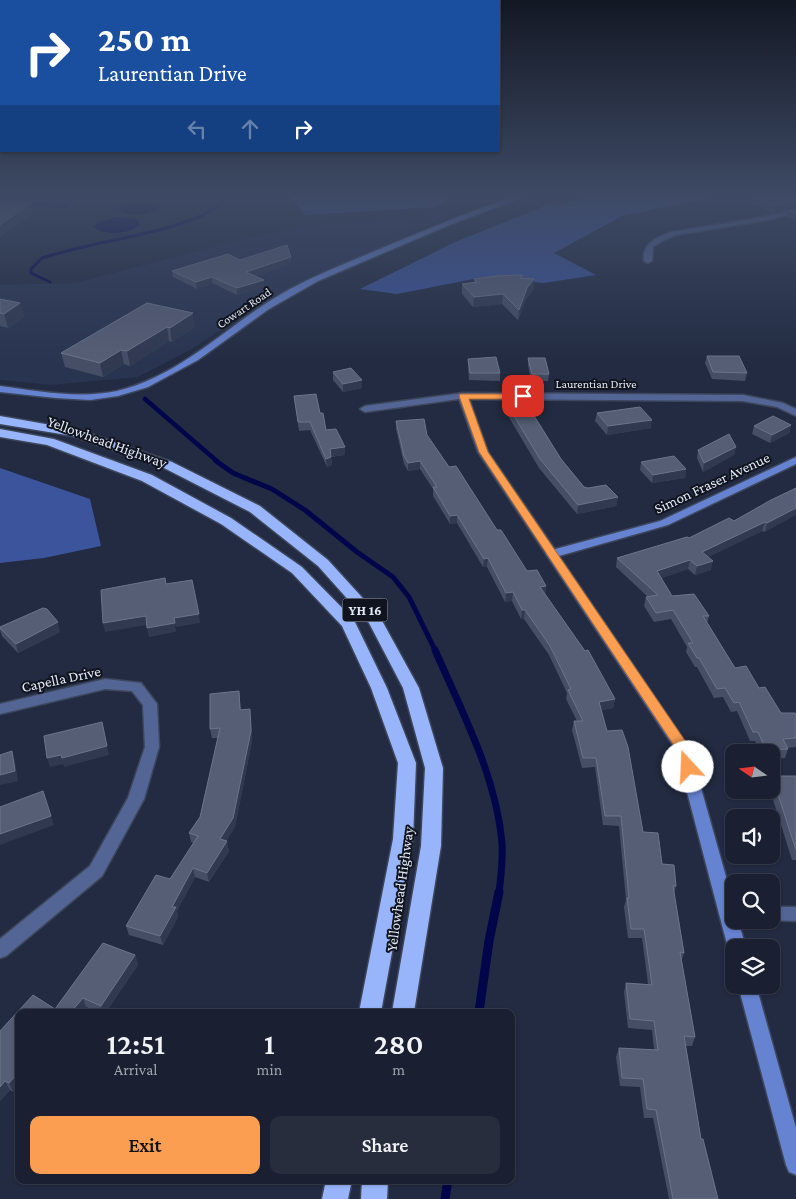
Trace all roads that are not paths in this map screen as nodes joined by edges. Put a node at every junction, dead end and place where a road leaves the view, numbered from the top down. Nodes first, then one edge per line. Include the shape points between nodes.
1 (381, 251) edge
2 (648, 251) edge
3 (648, 261) dead end
4 (0, 389) edge
5 (463, 396) junction
6 (365, 409) dead end
7 (796, 413) edge
8 (0, 420) edge
9 (0, 433) edge
10 (796, 460) edge
11 (552, 554) junction
12 (0, 708) edge
13 (725, 893) edge
14 (780, 914) edge
15 (796, 914) edge
16 (0, 950) edge
17 (749, 994) edge
18 (371, 1009) edge
19 (404, 1009) edge
20 (796, 1164) edge
21 (338, 1184) edge
22 (375, 1184) edge
23 (336, 1199) edge
24 (374, 1199) edge

1 - 4 street, Cowart Road via 288,294 162,378 92,397
2 - 3 street
5 - 6 street, Laurentian Drive
5 - 7 street, Laurentian Drive via 743,398 780,405
5 - 11 street via 484,452
8 - 19 highway, Yellowhead Highway / YH 16 via 75,433 168,465 255,510 323,563 375,621 411,688 434,768 432,846
9 - 18 highway, Yellowhead Highway / YH 16 via 50,442 147,478 226,521 296,570 349,624 380,688 407,763 403,839
10 - 11 street, Simon Fraser Avenue via 664,523
11 - 13 street via 683,749
12 - 16 street, Capella Drive via 105,684 136,686 150,704 152,747 136,799 96,871
14 - 15 street
17 - 20 street
21 - 23 highway
22 - 24 highway

